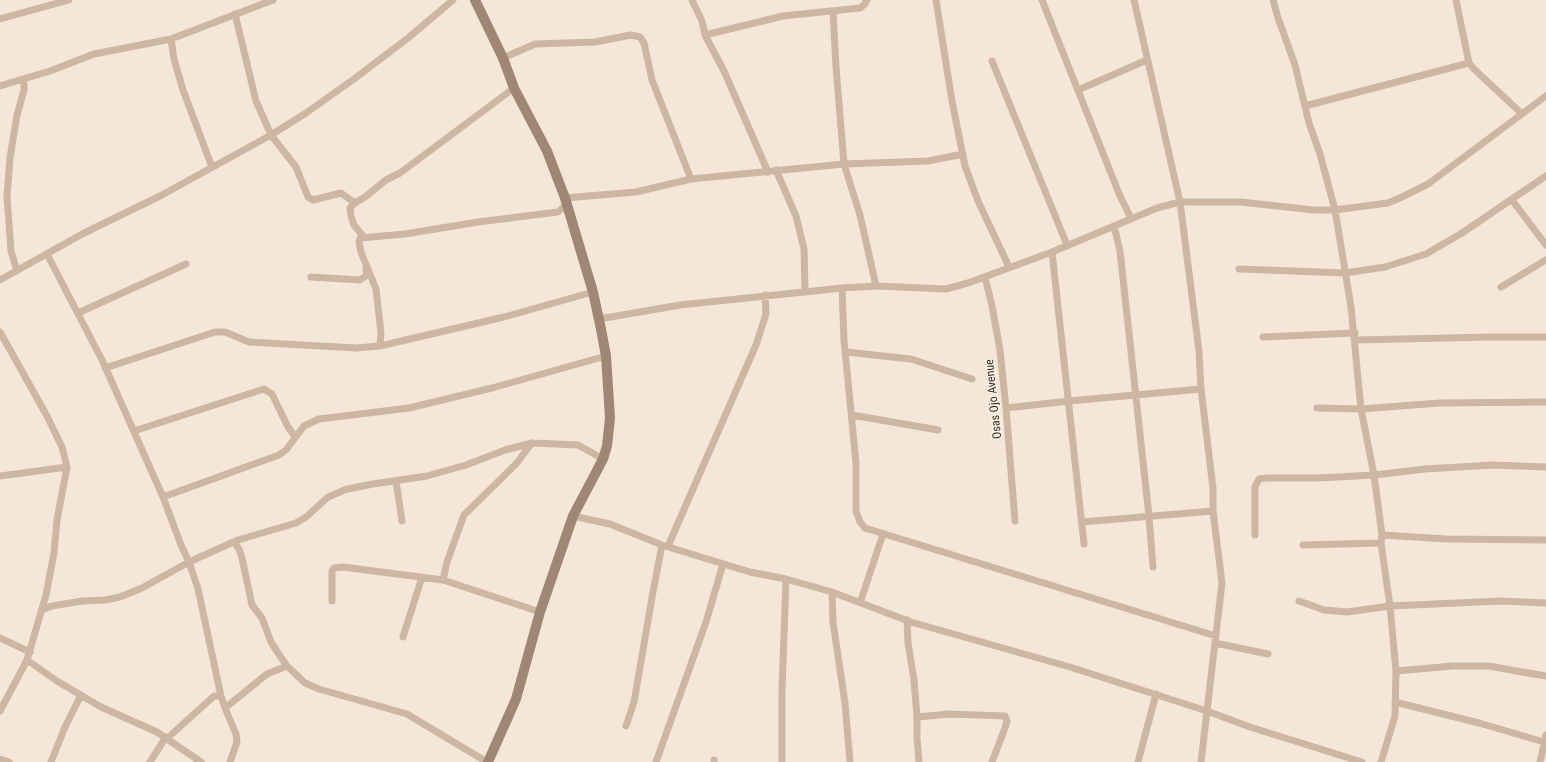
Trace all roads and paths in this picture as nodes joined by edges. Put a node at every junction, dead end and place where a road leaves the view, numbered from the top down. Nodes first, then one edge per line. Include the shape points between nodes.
1 (69, 0) edge
2 (273, 0) edge
3 (453, 0) edge
4 (475, 0) edge
5 (692, 0) edge
6 (867, 0) edge
7 (936, 0) edge
8 (1042, 0) edge
9 (1134, 0) edge
10 (1272, 0) edge
11 (1456, 0) edge
12 (833, 11) junction
13 (235, 14) junction
14 (0, 19) edge
15 (705, 35) junction
16 (172, 38) junction
17 (504, 58) junction
18 (1147, 60) junction
19 (992, 61) dead end
20 (1469, 63) junction
21 (24, 79) junction
22 (0, 86) edge
23 (514, 88) junction
24 (1078, 90) junction
25 (1546, 96) edge
26 (1305, 106) junction
27 (1521, 113) junction
28 (271, 135) junction
29 (963, 154) junction
30 (844, 164) junction
31 (212, 167) junction
32 (776, 170) junction
33 (768, 172) junction
34 (1546, 176) edge
35 (691, 179) junction
36 (1512, 200) junction
37 (566, 201) junction
38 (1180, 202) junction
39 (355, 203) junction
40 (1335, 210) junction
41 (1131, 218) junction
42 (1114, 226) junction
43 (363, 236) junction
44 (1067, 245) junction
45 (1546, 245) edge
46 (1052, 252) junction
47 (47, 254) junction
48 (1546, 260) edge
49 (186, 264) dead end
50 (366, 264) junction
51 (1009, 268) junction
52 (1239, 269) dead end
53 (17, 271) junction
54 (1345, 273) junction
55 (311, 277) dead end
56 (985, 277) junction
57 (0, 280) edge
58 (876, 286) junction
59 (1501, 287) dead end
60 (842, 288) junction
61 (806, 291) junction
62 (594, 292) junction
63 (765, 295) junction
64 (78, 313) junction
65 (599, 319) junction
66 (0, 332) edge
67 (1263, 336) dead end
68 (1355, 337) junction
69 (1546, 337) edge
70 (380, 346) junction
71 (846, 352) junction
72 (606, 356) junction
73 (105, 368) junction
74 (972, 379) dead end
75 (1201, 389) junction
76 (1136, 395) junction
77 (1069, 401) junction
78 (1546, 402) edge
79 (1006, 408) junction
80 (1317, 408) dead end
81 (1361, 409) junction
82 (852, 414) junction
83 (938, 430) dead end
84 (134, 432) junction
85 (295, 437) junction
86 (532, 443) junction
87 (603, 459) junction
88 (1546, 466) edge
89 (67, 467) junction
90 (1374, 475) junction
91 (0, 476) edge
92 (396, 481) junction
93 (163, 497) junction
94 (1213, 511) junction
95 (573, 516) junction
96 (1149, 516) junction
97 (402, 521) dead end
98 (1015, 521) dead end
99 (1082, 522) junction
100 (883, 534) junction
101 (1255, 535) dead end
102 (1381, 539) junction
103 (1546, 540) edge
104 (234, 542) junction
105 (1084, 544) dead end
106 (665, 546) junction
107 (1302, 546) dead end
108 (189, 562) junction
109 (723, 564) junction
110 (1153, 567) dead end
111 (422, 577) junction
112 (786, 579) junction
113 (443, 580) junction
114 (832, 592) junction
115 (332, 601) dead end
116 (1298, 601) dead end
117 (860, 603) junction
118 (1546, 603) edge
119 (1390, 606) junction
120 (42, 610) junction
121 (540, 612) junction
122 (907, 620) junction
123 (404, 637) dead end
124 (0, 638) edge
125 (1216, 640) junction
126 (30, 652) junction
127 (1268, 654) dead end
128 (27, 660) junction
129 (287, 666) junction
130 (1505, 668) dead end
131 (1396, 671) junction
132 (1533, 674) junction
133 (1546, 676) edge
134 (1156, 694) junction
135 (81, 695) junction
136 (221, 696) junction
137 (1395, 702) junction
138 (225, 708) junction
139 (0, 711) edge
140 (1207, 711) junction
141 (917, 717) junction
142 (626, 726) dead end
143 (169, 735) junction
144 (1545, 739) edge
145 (0, 759) edge
146 (9, 762) edge
147 (51, 762) edge
148 (150, 762) edge
149 (200, 762) edge
150 (230, 762) edge
151 (488, 762) edge
152 (656, 762) edge
153 (782, 762) edge
154 (850, 762) edge
155 (920, 762) edge
156 (992, 762) edge
157 (1138, 762) edge
158 (1201, 762) edge
159 (1362, 762) edge
160 (1381, 762) edge
161 (1540, 762) edge

1 - 14 street
2 - 13 street
3 - 28 street via 354,79
4 - 17 street
5 - 15 street via 702,21
6 - 12 street via 860,8
7 - 29 street
8 - 24 street
9 - 18 street
10 - 26 street via 1295,66
11 - 20 street
12 - 15 street via 783,16
12 - 30 street
13 - 16 street
13 - 28 street via 256,101
15 - 33 street via 724,71
16 - 21 street via 94,54
16 - 31 street via 174,60 182,90
17 - 23 street
17 - 35 street via 535,44 595,42 640,36 644,43 652,80
18 - 24 street
18 - 38 street
19 - 44 street
20 - 26 street
20 - 27 street
21 - 22 street
21 - 53 street via 10,158 7,196 11,251
23 - 37 street via 547,151
23 - 39 street via 400,173
24 - 41 street
25 - 27 street
26 - 40 street
27 - 40 street via 1428,184 1388,203
28 - 31 street
28 - 39 street via 296,167 311,199 341,193
29 - 30 street via 928,161
29 - 51 street via 978,201
30 - 32 street
30 - 58 street via 860,215
31 - 47 street
32 - 33 street
32 - 61 street via 796,216 804,249
33 - 35 street
34 - 36 street
35 - 37 street via 636,192
36 - 45 street
36 - 54 street via 1426,254 1385,267
37 - 43 street via 558,212 405,234
37 - 62 street
38 - 40 street via 1242,202
38 - 41 street
38 - 75 street via 1199,351
39 - 43 street via 350,208 351,216 354,225
40 - 54 street
41 - 42 street
42 - 44 street
42 - 76 street via 1120,251
43 - 50 street via 359,242
44 - 46 street
46 - 51 street
46 - 77 street
47 - 53 street
47 - 64 street
48 - 59 street
49 - 64 street
50 - 55 street via 367,275 360,280
50 - 70 street via 376,289
51 - 56 street
52 - 54 street
53 - 57 street
54 - 68 street
56 - 58 street via 946,289
56 - 79 street, Osas Ojo Avenue via 1000,350
58 - 60 street
60 - 61 street
60 - 71 street
61 - 63 street
62 - 65 street
62 - 70 street via 504,317
63 - 65 street via 680,305
63 - 106 street via 766,314 756,345
64 - 73 street
65 - 72 street
66 - 89 street via 47,416 62,447
67 - 68 street
68 - 69 street
68 - 81 street
70 - 73 street via 356,348 249,342 225,332 215,332
71 - 74 street via 911,359
71 - 82 street
72 - 85 street via 409,408 319,419 304,426
72 - 87 street via 610,418
73 - 84 street
75 - 76 street
75 - 94 street via 1213,488
76 - 77 street
76 - 96 street
77 - 79 street
77 - 99 street
78 - 81 street via 1440,403
79 - 98 street, Osas Ojo Avenue
80 - 81 street
81 - 90 street
82 - 83 street
82 - 100 street via 856,462 856,511 865,528
84 - 85 street via 264,389 272,394
84 - 93 street
85 - 93 street via 279,455
86 - 87 street via 578,445
86 - 92 street via 427,476
86 - 113 street via 516,464 464,515 446,562
87 - 95 street
88 - 90 street via 1493,465
89 - 91 street
89 - 120 street via 54,553
90 - 101 street via 1259,479 1255,487
90 - 102 street
92 - 97 street
92 - 104 street via 347,490 328,497 296,523
93 - 108 street
94 - 96 street
94 - 125 street via 1222,583
95 - 106 street via 610,524
95 - 121 street
96 - 99 street
96 - 110 street
99 - 105 street
100 - 117 street
100 - 125 street
102 - 103 street
102 - 107 street
102 - 119 street
104 - 108 street
104 - 129 street via 242,558 252,605 262,618 271,642
106 - 109 street
106 - 142 street via 652,592 634,702
108 - 120 street via 120,597 82,601
108 - 136 street via 198,589
109 - 112 street
109 - 152 street via 692,663
111 - 113 street
111 - 115 street via 359,568 334,568
111 - 123 street
112 - 114 street
112 - 153 street
113 - 121 street
114 - 117 street
114 - 154 street via 833,622 845,702
116 - 119 street via 1324,610 1347,612
117 - 122 street
118 - 119 street via 1501,601
119 - 131 street
120 - 126 street
121 - 151 street via 516,699
122 - 134 street
122 - 141 street
124 - 126 street
125 - 127 street
125 - 140 street
126 - 128 street
128 - 135 street
128 - 139 street
129 - 138 street via 267,674
129 - 151 street via 309,686 407,714
130 - 132 street
131 - 132 street via 1489,666
131 - 137 street
132 - 133 street
134 - 140 street
134 - 157 street
135 - 143 street via 101,707
135 - 147 street
136 - 138 street
136 - 143 street via 214,696
137 - 144 street
137 - 160 street via 1395,716
138 - 150 street via 238,742
140 - 158 street
140 - 159 street
141 - 155 street
141 - 156 street via 949,714 1005,716 1007,721
143 - 148 street
143 - 149 street
144 - 161 street
145 - 146 street

